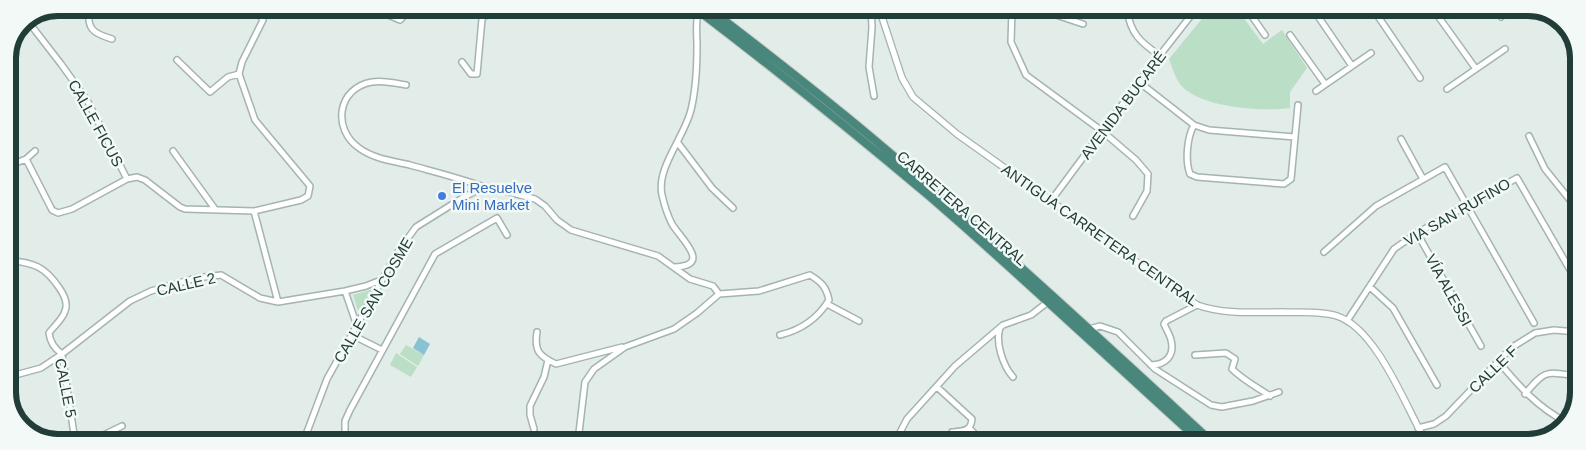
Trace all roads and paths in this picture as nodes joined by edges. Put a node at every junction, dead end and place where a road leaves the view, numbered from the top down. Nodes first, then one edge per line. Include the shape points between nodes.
1 (89, 16) edge
2 (260, 16) edge
3 (391, 16) edge
4 (404, 16) edge
5 (485, 16) edge
6 (697, 16) edge
7 (706, 16) edge
8 (718, 16) edge
9 (871, 16) edge
10 (881, 16) edge
11 (1012, 16) edge
12 (1059, 16) edge
13 (1128, 16) edge
14 (1189, 16) edge
15 (1252, 16) edge
16 (1319, 16) edge
17 (1378, 16) edge
18 (1438, 16) edge
19 (1083, 24) dead end
20 (31, 26) edge
21 (1265, 35) dead end
22 (1290, 35) dead end
23 (112, 39) dead end
24 (1505, 49) dead end
25 (1371, 53) dead end
26 (1159, 55) junction
27 (177, 60) dead end
28 (462, 62) dead end
29 (1352, 66) junction
30 (1476, 69) junction
31 (239, 74) junction
32 (1420, 78) dead end
33 (1139, 82) junction
34 (1326, 84) junction
35 (406, 85) dead end
36 (1447, 89) dead end
37 (1316, 91) dead end
38 (874, 96) dead end
39 (1298, 105) dead end
40 (1194, 124) junction
41 (1102, 131) junction
42 (1529, 136) dead end
43 (1295, 137) junction
44 (1401, 139) dead end
45 (678, 143) junction
46 (35, 150) dead end
47 (173, 151) dead end
48 (26, 159) junction
49 (16, 163) edge
50 (1423, 178) junction
51 (127, 179) junction
52 (484, 187) junction
53 (1570, 200) edge
54 (1050, 202) junction
55 (1467, 204) junction
56 (733, 208) dead end
57 (215, 209) junction
58 (254, 211) junction
59 (1133, 216) dead end
60 (1417, 233) junction
61 (507, 235) dead end
62 (1324, 252) dead end
63 (16, 261) edge
64 (673, 267) junction
65 (1570, 270) edge
66 (382, 280) junction
67 (1370, 287) junction
68 (345, 291) junction
69 (719, 294) junction
70 (1050, 299) junction
71 (278, 302) junction
72 (826, 304) junction
73 (1197, 305) junction
74 (859, 320) dead end
75 (1348, 321) junction
76 (1534, 323) dead end
77 (357, 326) junction
78 (1000, 327) junction
79 (1088, 329) junction
80 (1570, 331) edge
81 (537, 332) dead end
82 (352, 334) junction
83 (780, 335) dead end
84 (1481, 346) dead end
85 (625, 347) junction
86 (382, 350) junction
87 (62, 354) junction
88 (1195, 355) dead end
89 (548, 360) junction
90 (1498, 362) junction
91 (1152, 365) junction
92 (1570, 375) edge
93 (16, 376) edge
94 (1013, 377) dead end
95 (1437, 384) dead end
96 (937, 387) junction
97 (1280, 392) dead end
98 (1525, 394) junction
99 (1270, 396) junction
100 (1560, 419) edge
101 (122, 426) dead end
102 (969, 428) junction
103 (1418, 428) junction
104 (534, 429) dead end
105 (952, 432) dead end
106 (74, 434) edge
107 (105, 434) edge
108 (307, 434) edge
109 (344, 434) edge
110 (579, 434) edge
111 (899, 434) edge
112 (975, 434) edge
113 (1193, 434) edge
114 (1203, 434) edge
115 (1421, 434) edge

1 - 23 street via 93,32
2 - 31 street via 263,20
3 - 4 street via 400,20
5 - 28 street via 482,19 477,74 471,74
6 - 45 street via 694,96
7 - 70 highway, CARRETERA CENTRAL via 871,148
8 - 70 highway, CARRETERA CENTRAL via 870,136 998,246
9 - 38 street via 869,67
10 - 54 street, ANTIGUA CARRETERA CENTRAL via 902,78 913,98
11 - 41 street via 1011,42 1026,75
12 - 19 street
13 - 26 street via 1129,24 1143,44
14 - 26 street, AVENIDA BUCARÉ
15 - 21 street
16 - 29 street
17 - 32 street
18 - 30 street
20 - 51 street, CALLE FICUS via 87,100
22 - 34 street
24 - 30 street
25 - 29 street
26 - 33 street, AVENIDA BUCARÉ
27 - 31 street via 210,92
29 - 34 street
30 - 36 street
31 - 58 street via 255,120 311,191 302,200
33 - 40 street
33 - 41 street, AVENIDA BUCARÉ
34 - 37 street
35 - 52 street via 372,82 350,92 341,118 349,138 358,148 373,156
39 - 43 street
40 - 43 street via 1209,130
40 - 43 street via 1190,131 1187,166 1190,174 1197,177 1284,184 1291,179
41 - 54 street, AVENIDA BUCARÉ
41 - 59 street via 1148,174 1147,191
42 - 53 street via 1545,169
44 - 50 street
45 - 56 street via 712,188
45 - 64 street via 662,174 661,190 671,222 693,257 687,266
46 - 48 street
47 - 57 street
48 - 49 street
48 - 51 street via 52,210 58,214
50 - 55 street via 1445,167
50 - 62 street via 1376,206
51 - 57 street via 137,177 145,180 185,209
52 - 64 street via 535,200 571,230 658,256
52 - 66 street, CALLE SAN COSME via 416,227
54 - 73 street, ANTIGUA CARRETERA CENTRAL
55 - 60 street, VIA SAN RUFINO
55 - 65 street, VIA SAN RUFINO via 1517,178
55 - 76 street
57 - 58 street
58 - 71 street
60 - 67 street, VIA SAN RUFINO via 1394,249
60 - 84 street, VÍA ALESSI
61 - 86 street via 496,218 435,254
63 - 87 street, CALLE 5 via 42,268 64,296 66,309 49,333 49,338
64 - 69 street via 690,279 713,286
66 - 68 street, CALLE 2
66 - 77 street, CALLE SAN COSME
67 - 75 street, VIA SAN RUFINO
67 - 95 street via 1393,308
68 - 71 street, CALLE 2
68 - 77 street
69 - 72 street via 759,292 810,275 827,288 829,300
69 - 85 street via 674,329
70 - 78 street via 1031,315
70 - 79 highway, CARRETERA CENTRAL
70 - 113 highway, CARRETERA CENTRAL
71 - 87 street, CALLE 2 via 260,298 221,275 196,278 151,291 130,301
72 - 74 street
72 - 83 street via 802,328
73 - 75 street, ANTIGUA CARRETERA CENTRAL via 1229,313 1330,314
73 - 91 street via 1166,321 1171,350 1164,362
75 - 103 street, ANTIGUA CARRETERA CENTRAL via 1363,332 1378,350
77 - 82 street, CALLE SAN COSME
78 - 94 street via 998,335 1006,369
78 - 96 street via 955,366
79 - 91 street via 1100,326 1118,332
79 - 114 highway, CARRETERA CENTRAL
80 - 90 street, CALLE F via 1535,333 1511,348
81 - 89 street via 535,344 538,353
82 - 86 street
82 - 108 street, CALLE SAN COSME via 327,379
85 - 89 street via 556,364
85 - 110 street via 594,369 586,382
86 - 109 street via 350,410
87 - 93 street, CALLE 2 via 41,368
87 - 106 street, CALLE 5
88 - 99 street via 1226,352 1234,359 1232,369 1239,376
89 - 104 street via 530,406
90 - 98 street
90 - 103 street, CALLE F via 1446,416 1434,424
91 - 99 street via 1211,405 1222,407
92 - 98 street via 1550,373 1540,376
96 - 102 street via 972,418
96 - 111 street via 907,419
97 - 99 street
98 - 100 street
101 - 107 street
102 - 105 street
102 - 112 street
103 - 115 street, ANTIGUA CARRETERA CENTRAL

